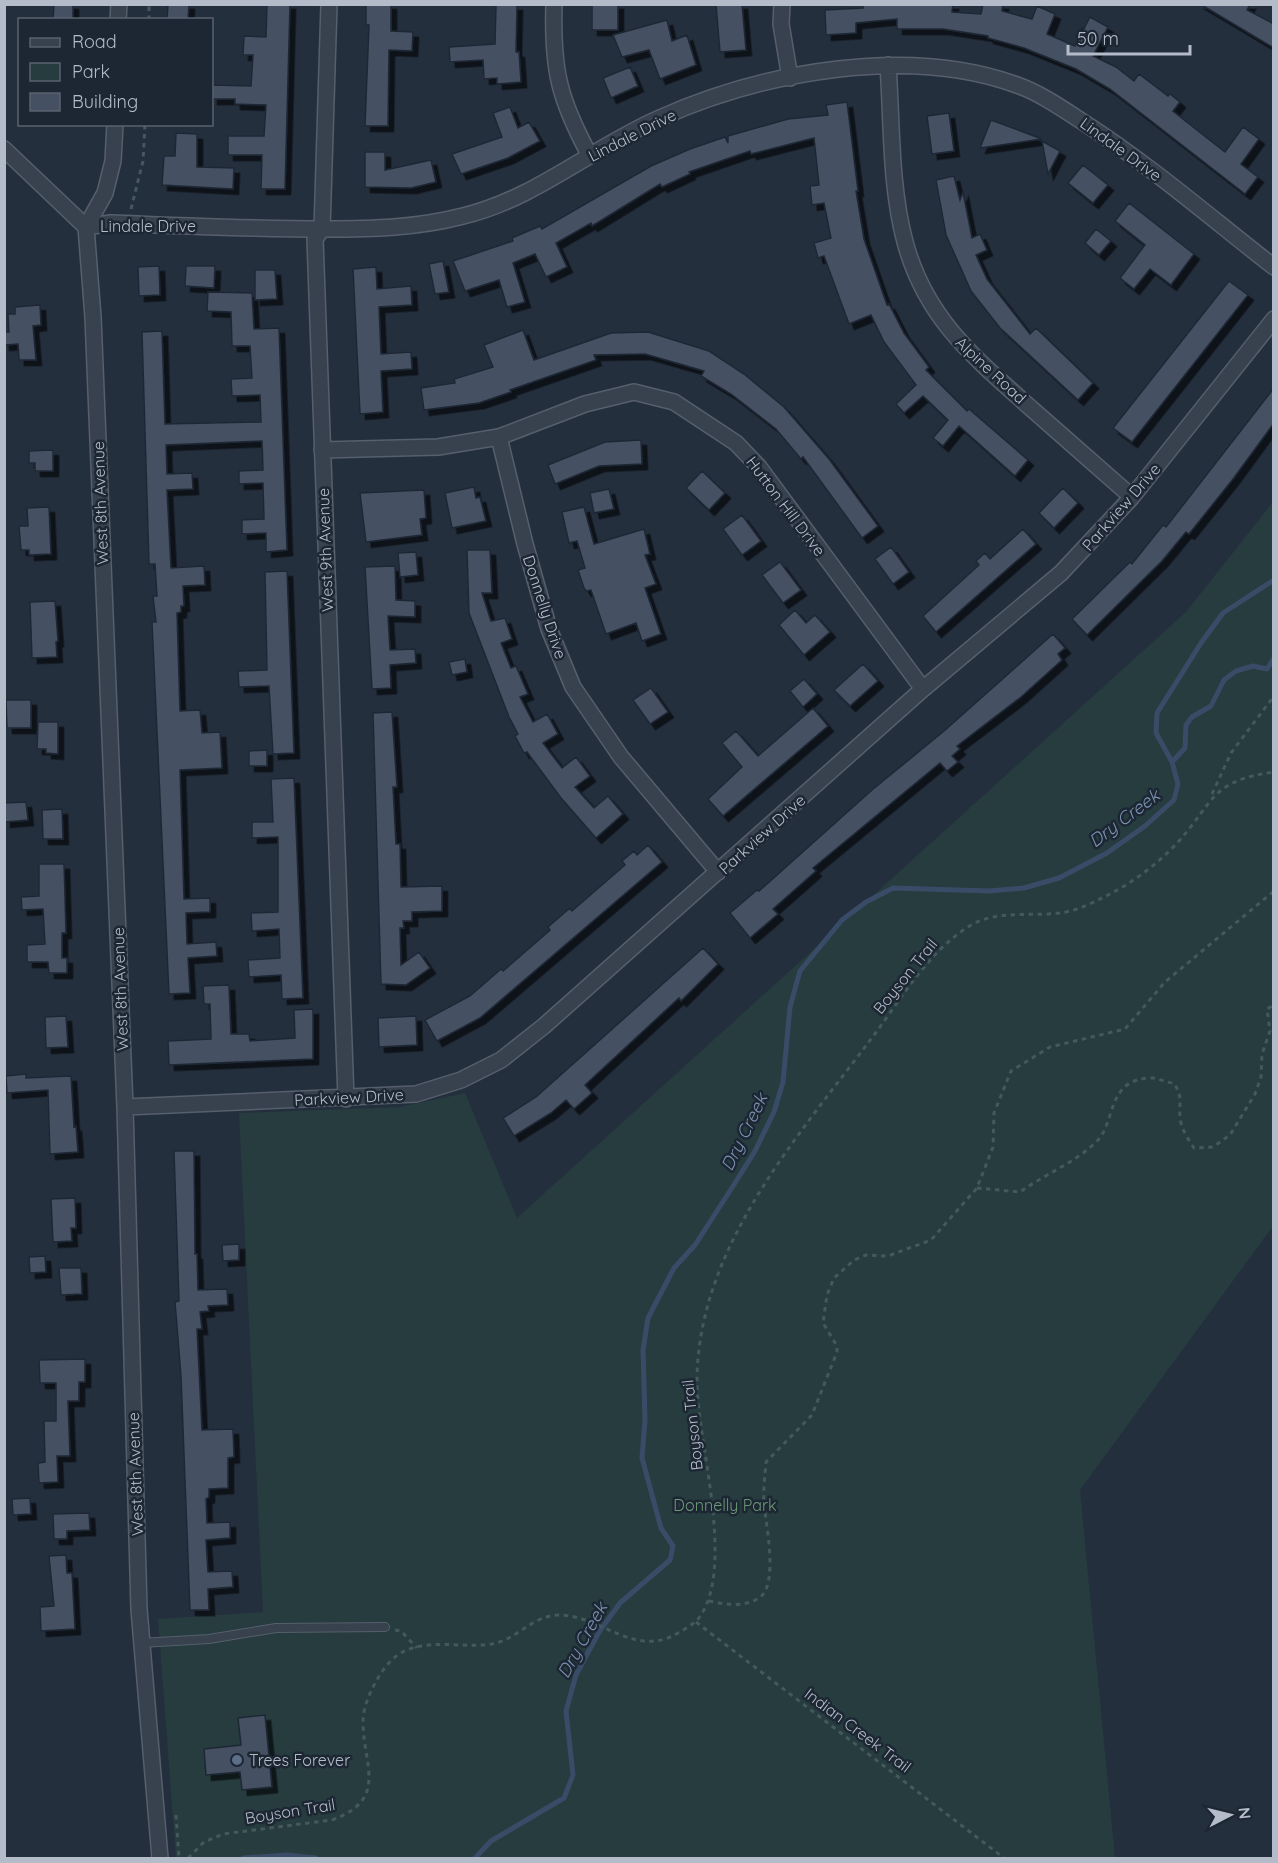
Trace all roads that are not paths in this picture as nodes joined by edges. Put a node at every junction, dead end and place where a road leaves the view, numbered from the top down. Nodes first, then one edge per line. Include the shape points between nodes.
1 (329, 4) edge
2 (554, 4) edge
3 (782, 4) edge
4 (888, 66) junction
5 (790, 78) junction
6 (115, 126) edge
7 (4, 149) edge
8 (590, 156) junction
9 (86, 227) junction
10 (322, 229) junction
11 (1274, 267) edge
12 (1274, 319) edge
13 (499, 437) junction
14 (322, 450) junction
15 (1132, 497) junction
16 (923, 689) junction
17 (718, 872) junction
18 (346, 1099) junction
19 (125, 1107) junction
20 (385, 1627) road end
21 (141, 1643) junction
22 (160, 1858) edge

1 - 10 street, West 9th Avenue
2 - 8 street via 558,84 570,119
3 - 5 street via 781,24
4 - 5 street, Lindale Drive via 837,69
4 - 11 street, Lindale Drive via 959,70 1018,85 1122,146
4 - 15 street, Alpine Road via 897,196 905,243 938,316 965,350
5 - 8 street, Lindale Drive via 729,91 658,118
6 - 9 street via 113,161 103,200
7 - 9 street, Lindale Drive
8 - 10 street, Lindale Drive via 522,194 465,216 385,229
9 - 10 street, Lindale Drive via 111,223
9 - 19 street, West 8th Avenue
10 - 14 street, West 9th Avenue via 315,239
12 - 15 street, Parkview Drive
13 - 14 street, Hutton Hill Drive via 438,447
13 - 16 street, Hutton Hill Drive via 585,404 634,392 674,402 736,444 759,467
13 - 17 street, Donnelly Drive via 549,629 573,687 621,757
14 - 18 street, West 9th Avenue
15 - 16 street, Parkview Drive via 1061,573
16 - 17 street, Parkview Drive
17 - 18 street, Parkview Drive via 501,1060 461,1080 416,1094
18 - 19 street, Parkview Drive
19 - 21 street, West 8th Avenue
20 - 21 lane via 276,1628
21 - 22 street, West 8th Avenue

